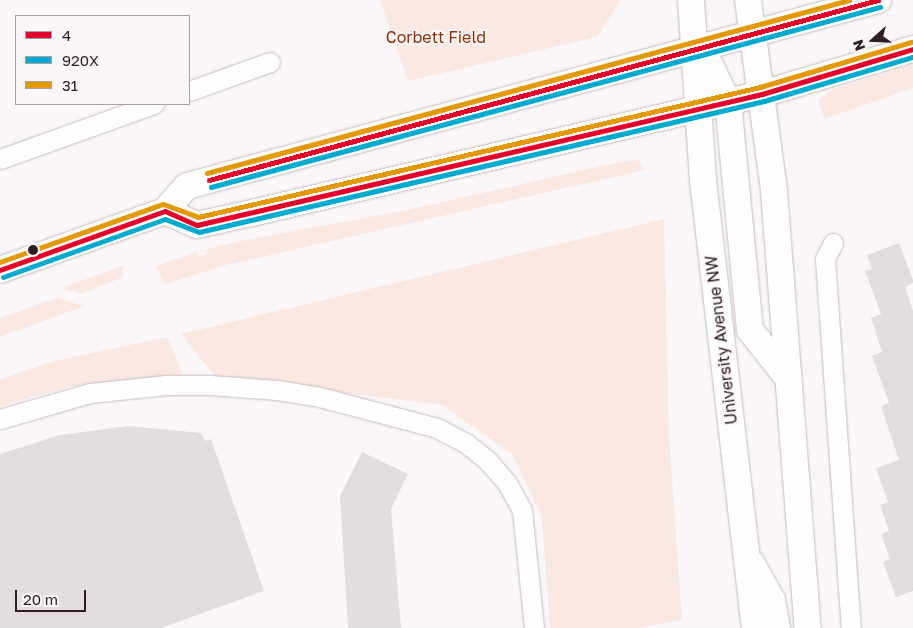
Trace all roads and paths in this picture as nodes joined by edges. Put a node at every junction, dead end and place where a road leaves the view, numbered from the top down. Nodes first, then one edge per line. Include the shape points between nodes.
1 (691, 0) edge
2 (748, 0) edge
3 (834, 0) edge
4 (852, 0) edge
5 (878, 0) edge
6 (754, 36) junction
7 (913, 49) edge
8 (694, 51) junction
9 (270, 62) dead end
10 (190, 91) edge
11 (762, 94) junction
12 (728, 102) junction
13 (151, 105) edge
14 (698, 108) junction
15 (0, 159) edge
16 (166, 211) junction
17 (833, 243) dead end
18 (0, 270) edge
19 (787, 377) junction
20 (0, 419) edge
21 (746, 553) junction
22 (534, 628) edge
23 (755, 628) edge
24 (776, 628) edge
25 (808, 628) edge
26 (852, 628) edge

1 - 8 main road, University Avenue NW
2 - 6 main road
3 - 4 main road
5 - 6 main road
6 - 8 main road
6 - 11 main road
7 - 11 main road
8 - 12 main road via 708,61
8 - 14 main road, University Avenue NW
8 - 16 main road via 187,186
9 - 10 street
11 - 12 main road
11 - 19 main road via 774,191
12 - 14 main road
12 - 19 main road via 748,322 753,336
13 - 15 street
14 - 16 main road via 197,224
14 - 21 main road, University Avenue NW via 703,180
16 - 18 main road
17 - 26 street via 825,259
19 - 25 main road
20 - 22 street via 90,393 166,385 210,385 316,396 437,428 467,444 487,460 507,483 522,510
21 - 23 main road, University Avenue NW
21 - 24 main road via 772,600

